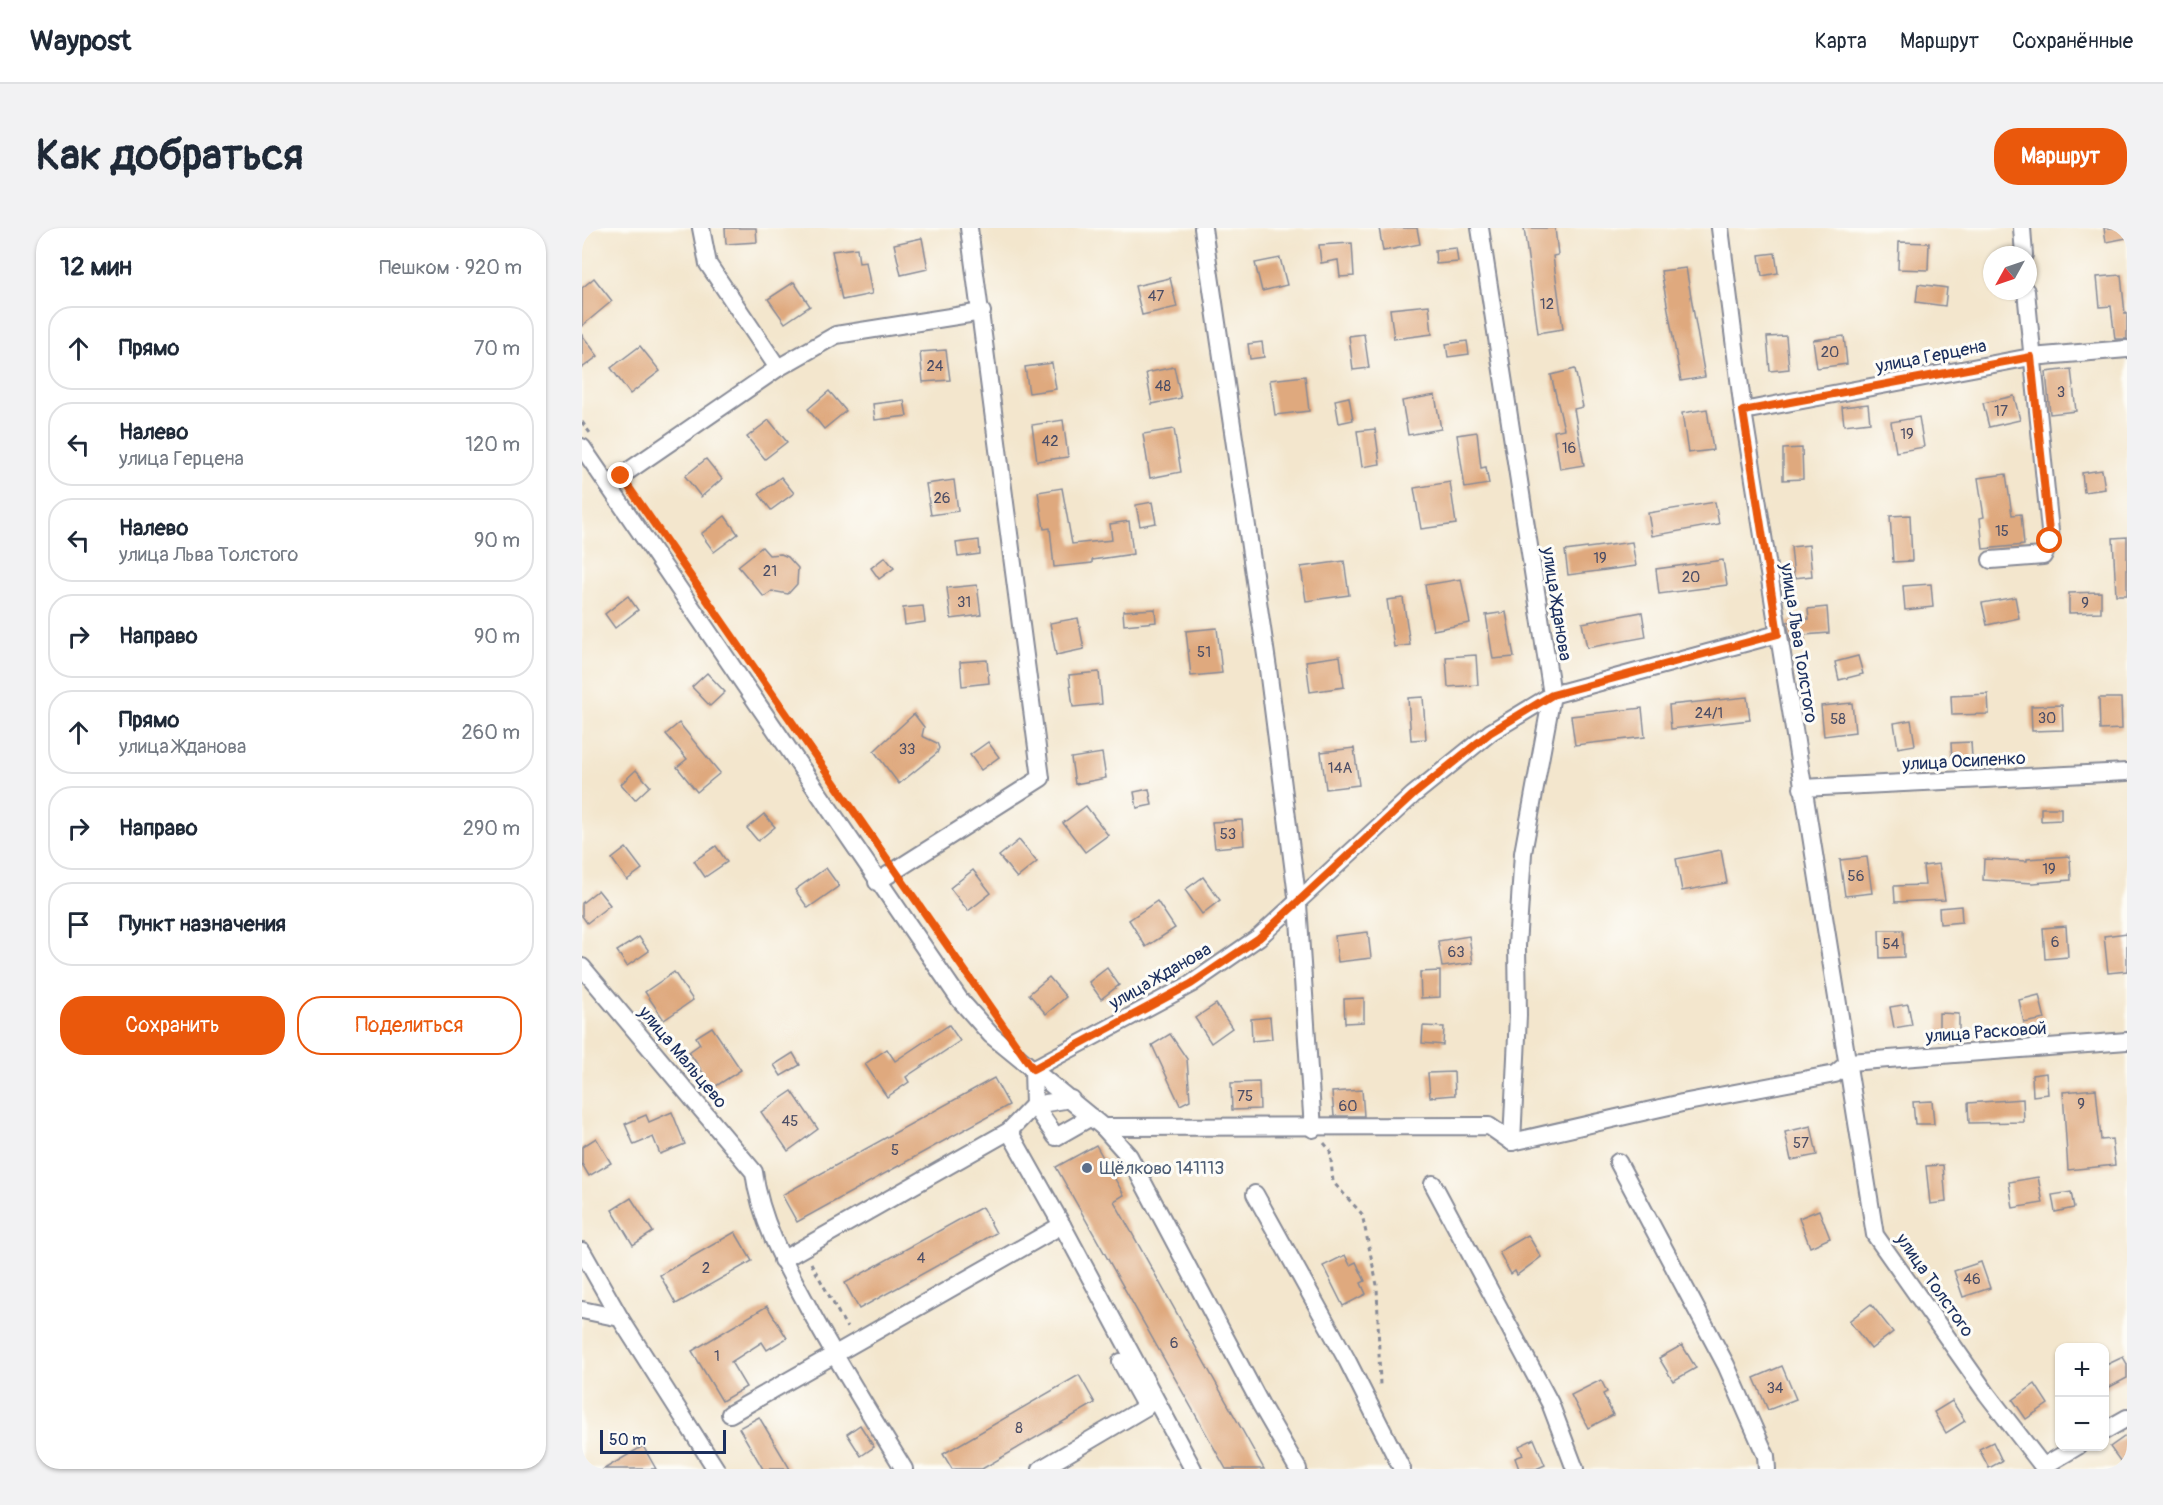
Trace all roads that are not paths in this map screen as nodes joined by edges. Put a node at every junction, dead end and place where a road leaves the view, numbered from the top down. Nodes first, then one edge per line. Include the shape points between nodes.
1 (701, 228) edge
2 (969, 228) edge
3 (1203, 228) edge
4 (1480, 228) edge
5 (1719, 228) edge
6 (2022, 228) edge
7 (2023, 246) edge
8 (2027, 300) edge
9 (982, 312) junction
10 (2127, 349) edge
11 (2031, 357) junction
12 (778, 368) junction
13 (1743, 411) junction
14 (588, 444) edge
15 (608, 485) junction
16 (1991, 560) dead end
17 (1778, 634) junction
18 (1552, 695) junction
19 (2127, 772) edge
20 (1802, 788) junction
21 (877, 882) junction
22 (1298, 904) junction
23 (582, 967) edge
24 (2127, 1041) edge
25 (1848, 1062) junction
26 (1033, 1069) junction
27 (1071, 1099) junction
28 (1034, 1105) junction
29 (1097, 1122) junction
30 (1313, 1129) junction
31 (1009, 1131) junction
32 (1512, 1142) junction
33 (1618, 1162) dead end
34 (1434, 1184) dead end
35 (1255, 1194) dead end
36 (1062, 1225) junction
37 (582, 1251) edge
38 (783, 1260) junction
39 (590, 1312) edge
40 (620, 1318) junction
41 (582, 1325) edge
42 (834, 1355) junction
43 (1121, 1362) dead end
44 (730, 1414) dead end
45 (2127, 1418) edge
46 (2109, 1428) edge
47 (2070, 1451) edge
48 (2045, 1468) edge
49 (716, 1469) edge
50 (904, 1469) edge
51 (1041, 1469) edge
52 (1192, 1469) edge
53 (1298, 1469) edge
54 (1402, 1469) edge
55 (1575, 1469) edge
56 (1767, 1469) edge

1 - 12 street via 708,264
2 - 9 street
3 - 22 street
4 - 18 street, улица Жданова
5 - 13 street, улица Льва Толстого
6 - 7 street
8 - 11 street
9 - 12 street via 836,336
9 - 21 street via 1041,778
10 - 11 street, улица Герцена
11 - 13 street, улица Герцена
11 - 16 street via 2050,541 2043,556
12 - 15 street
13 - 17 street, улица Льва Толстого
14 - 15 street
15 - 21 street
17 - 18 street
17 - 20 street, улица Льва Толстого
18 - 22 street, улица Жданова via 1491,732 1413,795
18 - 32 street via 1523,853
19 - 20 street, улица Осипенко
20 - 25 street, улица Льва Толстого
21 - 26 street via 960,1000 990,1035
22 - 26 street, улица Жданова via 1259,938 1191,984
22 - 30 street
23 - 38 street, улица Мальцево via 754,1172 758,1201
24 - 25 street, улица Расковой
25 - 32 street via 1835,1074 1682,1103
25 - 48 street, улица Толстого via 1875,1235 1987,1394
26 - 27 street
26 - 28 street
27 - 28 street
27 - 29 street
28 - 29 street via 1056,1137
28 - 31 street
29 - 30 street
29 - 53 street via 1130,1156
30 - 32 street via 1489,1126
31 - 36 street
31 - 38 street
33 - 56 street via 1726,1365 1766,1455
34 - 55 street via 1551,1403
35 - 54 street
36 - 42 street
36 - 52 street
37 - 40 street
38 - 42 street
39 - 40 street
39 - 41 street
40 - 49 street
42 - 44 street
42 - 50 street
43 - 51 street via 1146,1407
45 - 46 street
47 - 48 street

